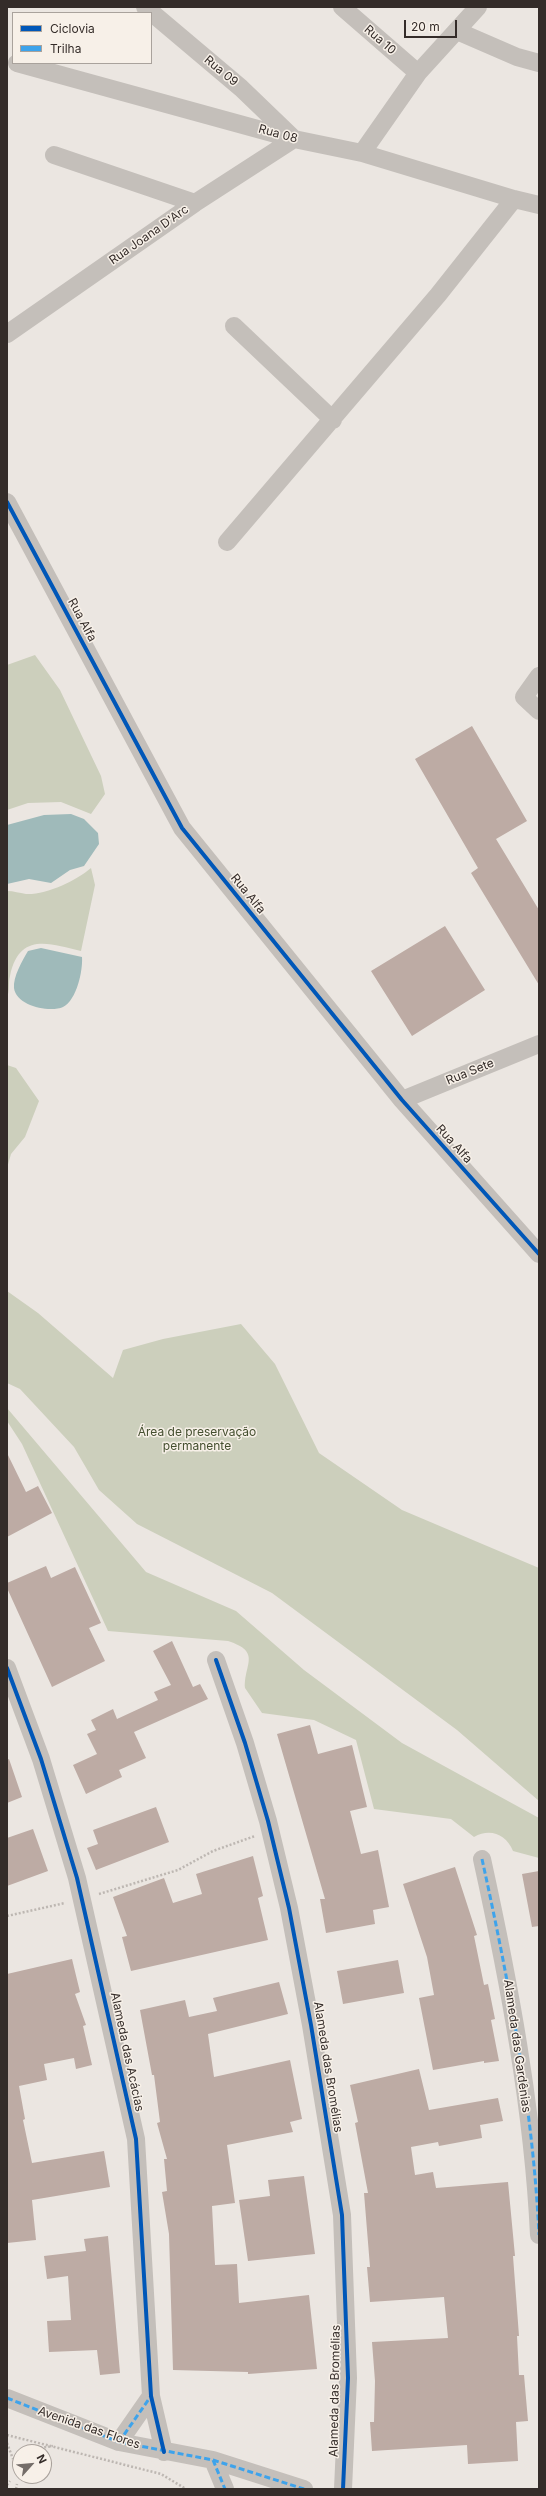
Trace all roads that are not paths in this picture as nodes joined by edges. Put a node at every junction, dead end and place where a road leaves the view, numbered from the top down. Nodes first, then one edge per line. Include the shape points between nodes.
1 (342, 7) edge
2 (478, 7) edge
3 (152, 13) edge
4 (457, 32) junction
5 (539, 63) edge
6 (21, 64) edge
7 (418, 73) junction
8 (294, 139) junction
9 (362, 153) junction
10 (54, 155) dead end
11 (514, 199) junction
12 (195, 203) junction
13 (539, 205) edge
14 (234, 326) dead end
15 (7, 334) edge
16 (333, 420) junction
17 (7, 502) edge
18 (227, 542) dead end
19 (539, 676) edge
20 (539, 710) edge
21 (539, 1044) edge
22 (402, 1100) junction
23 (539, 1254) edge
24 (216, 1660) dead end
25 (7, 1668) edge
26 (482, 1859) dead end
27 (539, 2235) edge
28 (151, 2396) junction
29 (7, 2398) edge
30 (119, 2442) junction
31 (164, 2452) junction
32 (212, 2460) junction
33 (225, 2489) edge
34 (301, 2489) edge
35 (343, 2489) edge

1 - 7 street, Rua 10
2 - 4 street
3 - 8 street, Rua 09 via 241,88
4 - 5 street via 517,57
4 - 7 street
6 - 8 street, Rua 08
7 - 9 street
8 - 9 street, Rua 08
8 - 12 street, Rua Joana D'Arc
9 - 11 street, Rua 08
10 - 12 street
11 - 13 street, Rua 08
11 - 16 street via 438,295
12 - 15 street, Rua Joana D'Arc
14 - 16 street
16 - 18 street
17 - 22 street, Rua Alfa via 182,828
19 - 20 street via 524,696
21 - 22 street, Rua Sete
22 - 23 street, Rua Alfa
24 - 35 street, Alameda das Bromélias via 245,1743 289,1908 342,2215 348,2378
25 - 28 street, Alameda das Acácias via 41,1759 82,1898 136,2139
26 - 27 street, Alameda das Gardênias via 504,1957 517,2042
28 - 30 street
28 - 31 street, Alameda das Acácias
29 - 30 street, Avenida das Flores
30 - 31 street, Avenida das Flores
31 - 32 street, Avenida das Flores
32 - 33 street
32 - 34 street, Avenida das Flores

